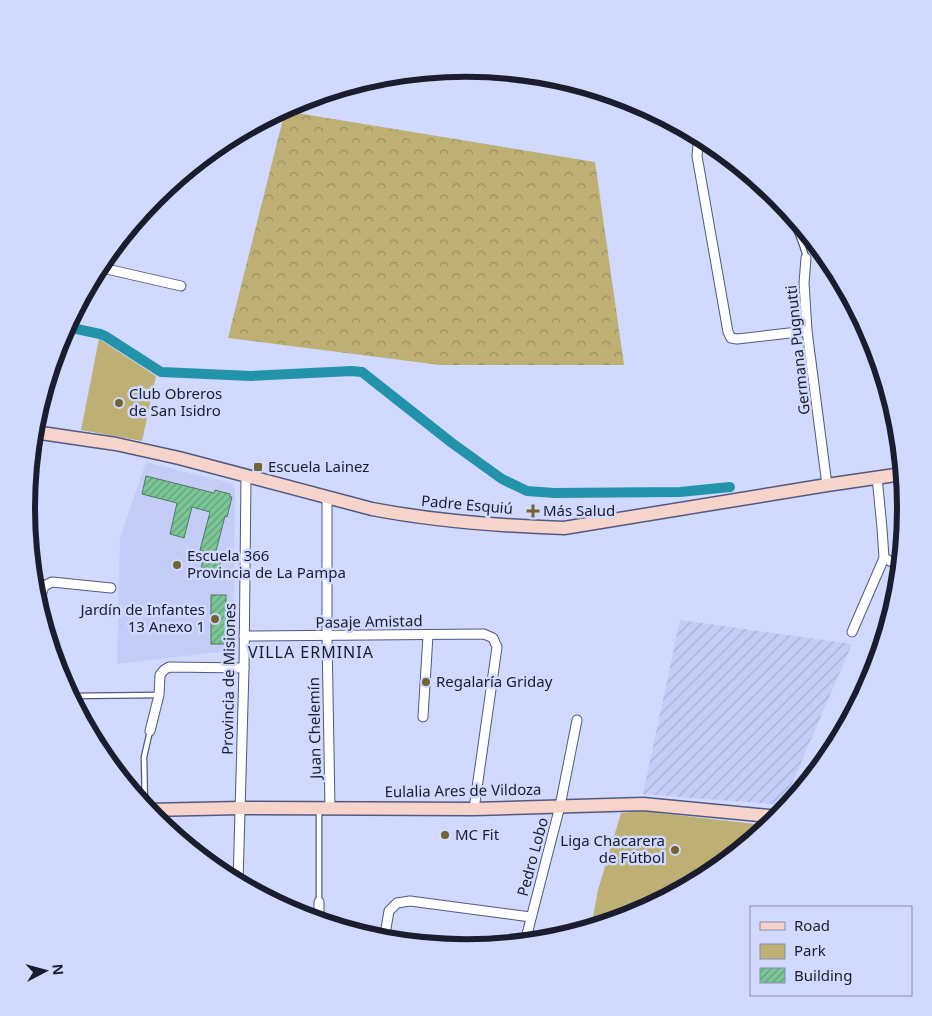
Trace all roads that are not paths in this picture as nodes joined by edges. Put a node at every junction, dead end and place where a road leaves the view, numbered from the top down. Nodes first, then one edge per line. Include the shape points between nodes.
1 (699, 146) edge
2 (797, 233) edge
3 (806, 258) joint
4 (108, 269) edge
5 (181, 286) dead end
6 (807, 332) junction
7 (42, 433) edge
8 (895, 475) edge
9 (246, 476) junction
10 (877, 478) junction
11 (827, 485) junction
12 (327, 497) junction
13 (884, 558) junction
14 (893, 563) edge
15 (111, 588) dead end
16 (43, 590) edge
17 (852, 632) dead end
18 (428, 635) junction
19 (244, 636) junction
20 (327, 636) junction
21 (244, 668) junction
22 (160, 695) junction
23 (78, 696) edge
24 (423, 717) dead end
25 (577, 720) dead end
26 (150, 731) joint
27 (148, 798) edge
28 (560, 806) junction
29 (240, 808) junction
30 (324, 808) junction
31 (474, 809) junction
32 (159, 811) edge
33 (768, 816) edge
34 (238, 873) edge
35 (319, 902) joint
36 (319, 913) edge
37 (531, 917) junction
38 (385, 931) edge
39 (527, 934) edge

1 - 6 street via 698,166 731,338
2 - 3 lane, Germana Pugnutti
3 - 6 street, Germana Pugnutti
4 - 5 street
6 - 11 street, Germana Pugnutti
7 - 9 street, Padre Esquiú via 116,444
8 - 10 street, Padre Esquiú
9 - 12 street, Padre Esquiú
9 - 19 street, Provincia de Misiones
10 - 11 street, Padre Esquiú
10 - 13 street
11 - 12 street, Padre Esquiú via 564,528 444,520 372,509
12 - 20 street, Juan Chelemín
13 - 14 street
13 - 17 street
15 - 16 street via 52,582
18 - 20 street, Pasaje Amistad
18 - 24 street
18 - 31 street, Pasaje Amistad via 484,634 493,638 497,646
19 - 20 street, Pasaje Amistad
19 - 21 street, Provincia de Misiones
20 - 30 street, Juan Chelemín
21 - 22 street via 169,667 160,675
21 - 29 street, Provincia de Misiones
22 - 23 lane
22 - 26 street
25 - 28 street, Pedro Lobo
26 - 27 lane via 144,757
28 - 31 street, Eulalia Ares de Vildoza
28 - 33 street, Eulalia Ares de Vildoza via 643,804
28 - 37 street, Pedro Lobo
29 - 30 street, Eulalia Ares de Vildoza
29 - 32 street, Eulalia Ares de Vildoza
29 - 34 street, Provincia de Misiones
30 - 31 street, Eulalia Ares de Vildoza
30 - 35 lane
35 - 36 street
37 - 38 street via 410,901 397,903 389,911
37 - 39 street, Pedro Lobo

